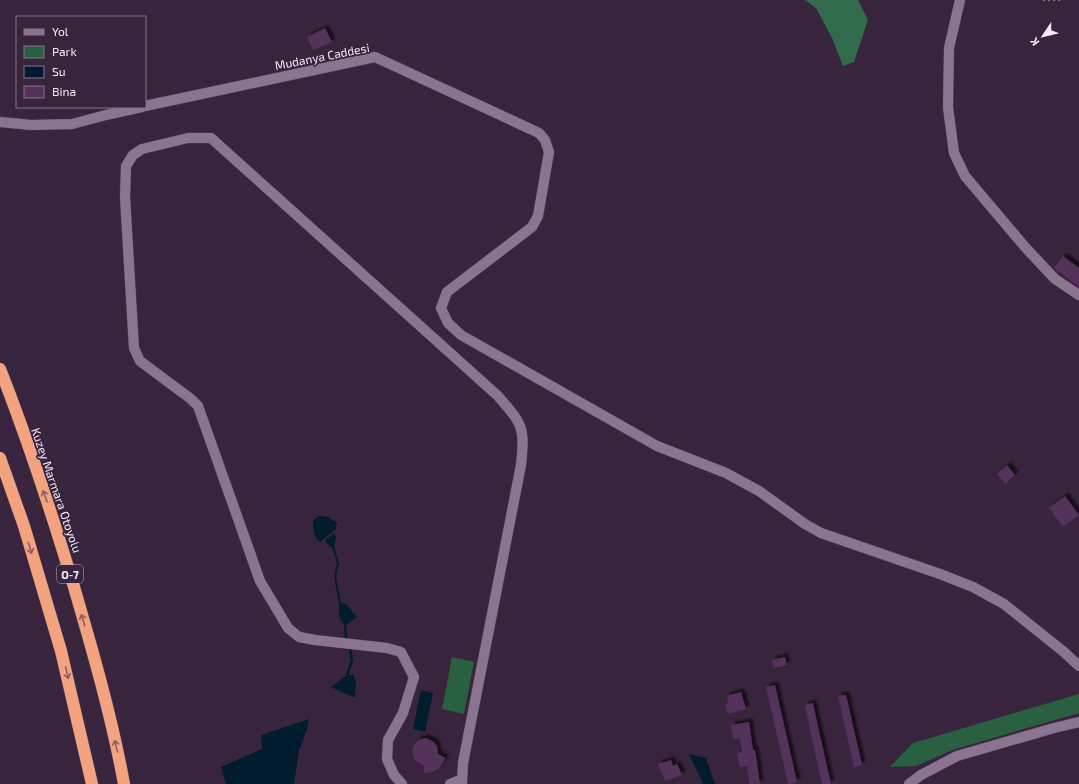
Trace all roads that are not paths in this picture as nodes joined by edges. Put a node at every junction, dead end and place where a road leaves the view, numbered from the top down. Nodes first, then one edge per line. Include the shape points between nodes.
1 (960, 0) edge
2 (146, 106) edge
3 (138, 108) edge
4 (0, 122) edge
5 (1079, 295) edge
6 (0, 369) edge
7 (0, 458) edge
8 (1079, 666) edge
9 (1079, 722) edge
10 (462, 782) edge
11 (92, 784) edge
12 (124, 784) edge
13 (402, 784) edge
14 (450, 784) edge
15 (909, 784) edge

1 - 5 street via 949,48 948,107 954,153 965,176 1025,248 1055,279
2 - 8 street, Mudanya Caddesi via 375,57 539,133 545,140 549,152 538,216 532,227 447,292 442,308 448,323 461,335 657,446 726,473 759,491 804,524 821,533 973,587 1004,604
3 - 4 street via 72,124 31,125
12 -> 6 highway, Kuzey Marmara Otoyolu / O-7 via 93,653 51,512
7 -> 11 highway, O-7 via 24,526 61,651
9 - 15 street via 957,756
10 - 13 street via 463,763 521,465 524,441 517,417 492,391 211,138 188,138 142,149 133,155 126,166 125,197 134,348 140,361 198,406 260,581 288,628 299,637 401,652 414,677 403,712 388,740 387,759 394,775
10 - 14 street

